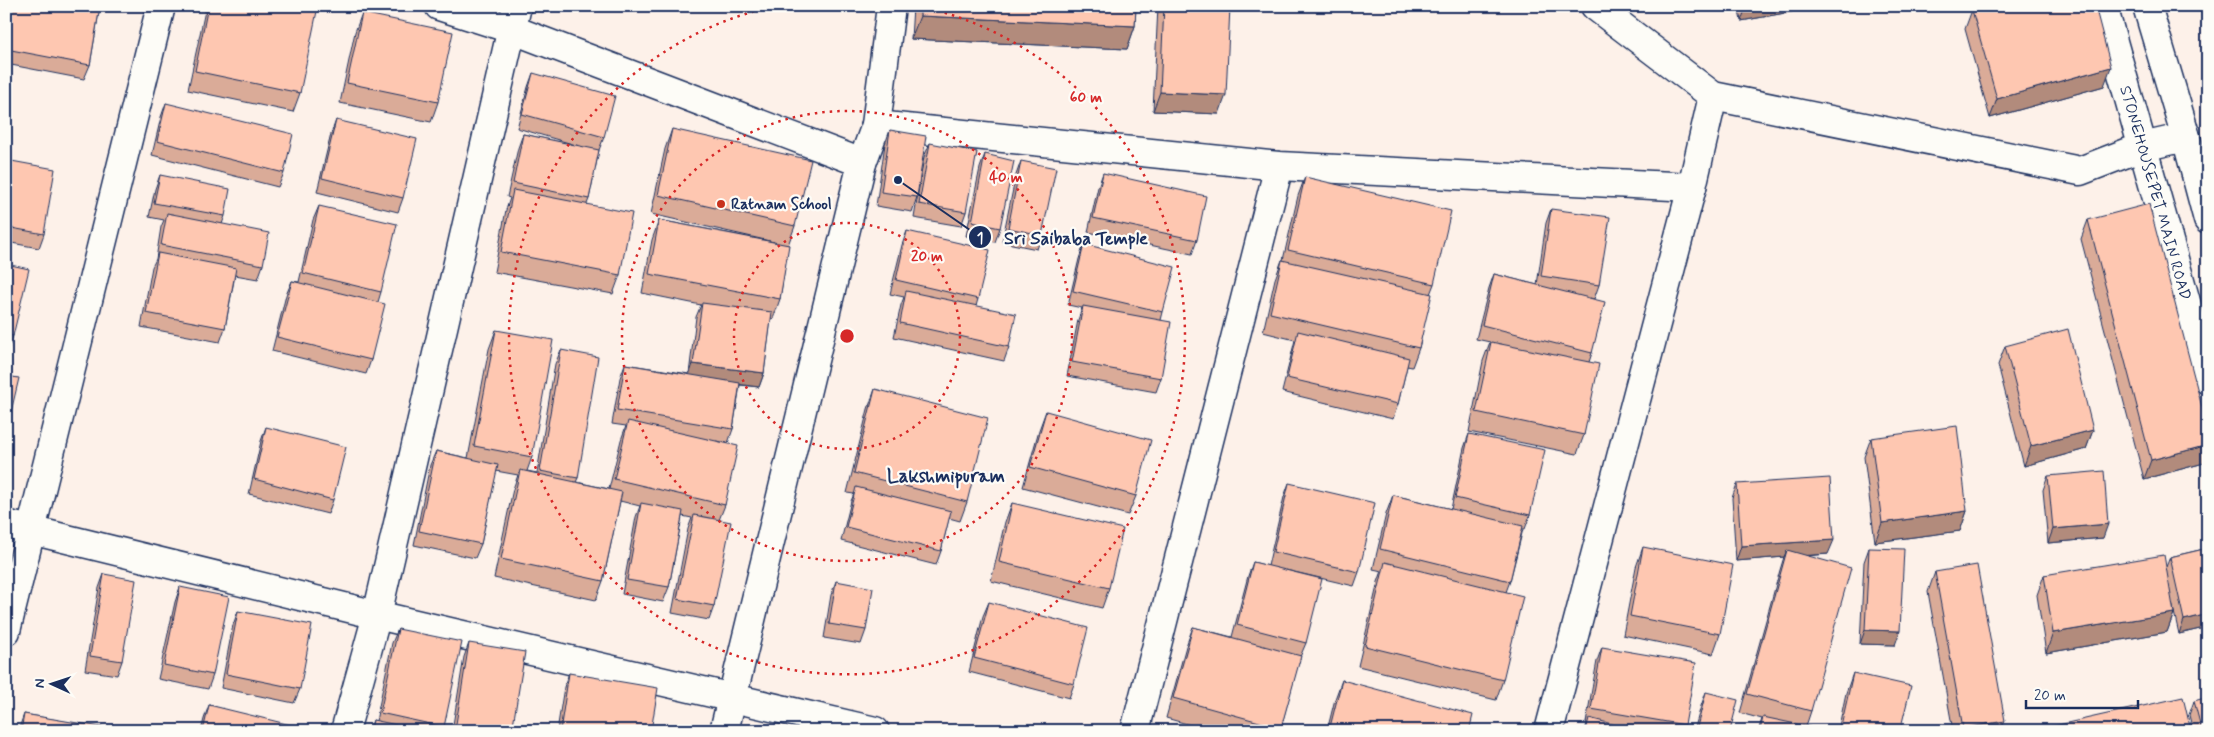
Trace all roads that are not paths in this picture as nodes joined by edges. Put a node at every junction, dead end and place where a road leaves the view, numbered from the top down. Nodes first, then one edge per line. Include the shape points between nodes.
1 (161, 6) edge
2 (439, 6) edge
3 (891, 6) edge
4 (1595, 6) edge
5 (2103, 6) edge
6 (2147, 6) edge
7 (514, 18) edge
8 (1713, 96) junction
9 (876, 125) junction
10 (2186, 137) junction
11 (2142, 147) junction
12 (862, 163) junction
13 (1279, 166) junction
14 (1692, 187) junction
15 (2208, 220) edge
16 (2208, 380) edge
17 (19, 527) edge
18 (377, 614) junction
19 (6, 631) edge
20 (732, 699) junction
21 (345, 731) edge
22 (724, 731) edge
23 (875, 731) edge
24 (1135, 731) edge
25 (1549, 731) edge

1 - 17 street
2 - 7 street
3 - 9 street
4 - 8 street
5 - 11 street, STONEHOUSEPET MAIN ROAD
6 - 10 street
7 - 12 street
7 - 18 street
8 - 11 street via 2080,171
8 - 14 street
9 - 12 street
9 - 13 street
10 - 11 street
10 - 15 street
11 - 16 street, STONEHOUSEPET MAIN ROAD
12 - 20 street
13 - 14 street
13 - 24 street
14 - 25 street
17 - 18 street
17 - 19 street
18 - 20 street
18 - 21 street
20 - 22 street
20 - 23 street

